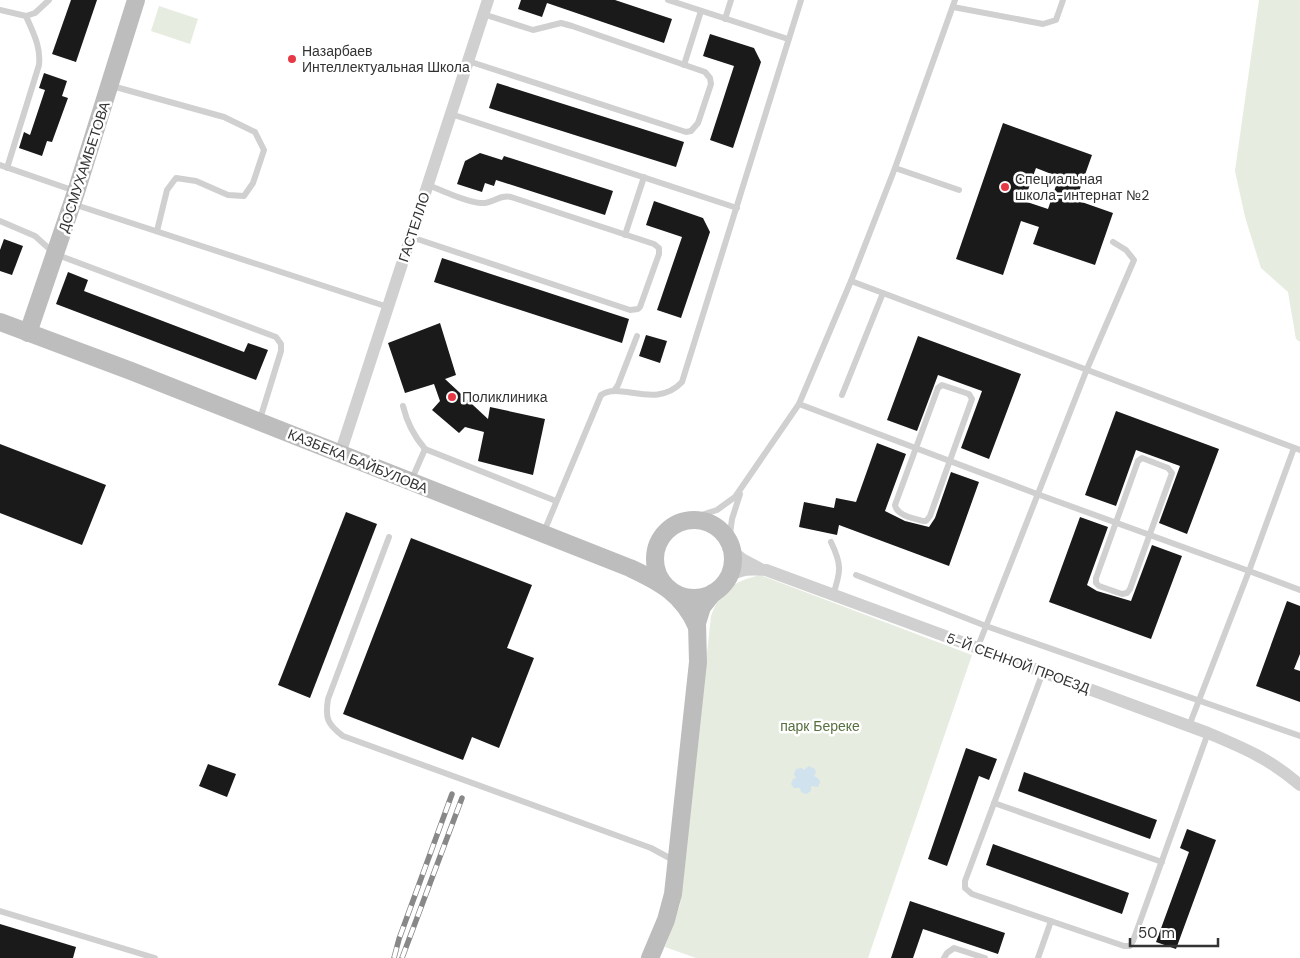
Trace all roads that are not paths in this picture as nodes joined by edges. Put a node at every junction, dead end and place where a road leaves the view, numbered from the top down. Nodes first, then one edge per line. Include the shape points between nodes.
1 (49, 0) edge
2 (136, 0) edge
3 (488, 0) edge
4 (668, 0) edge
5 (731, 0) edge
6 (801, 0) edge
7 (1063, 0) edge
8 (954, 4) edge
9 (0, 10) edge
10 (701, 11) junction
11 (483, 14) junction
12 (26, 16) junction
13 (726, 19) junction
14 (788, 39) junction
15 (468, 61) junction
16 (684, 65) junction
17 (110, 86) junction
18 (451, 114) junction
19 (0, 165) edge
20 (7, 168) junction
21 (895, 168) junction
22 (644, 177) junction
23 (428, 185) junction
24 (959, 190) dead end
25 (74, 198) junction
26 (737, 208) junction
27 (0, 221) edge
28 (157, 231) junction
29 (625, 235) junction
30 (410, 237) junction
31 (1113, 242) dead end
32 (55, 254) junction
33 (851, 281) junction
34 (883, 293) junction
35 (388, 307) junction
36 (0, 322) edge
37 (28, 333) junction
38 (637, 336) dead end
39 (1087, 369) junction
40 (614, 391) junction
41 (842, 395) dead end
42 (799, 404) junction
43 (403, 406) dead end
44 (259, 422) junction
45 (916, 448) junction
46 (425, 449) junction
47 (1297, 449) edge
48 (340, 454) junction
49 (949, 461) junction
50 (410, 482) junction
51 (742, 488) junction
52 (1037, 494) junction
53 (556, 501) junction
54 (686, 520) junction
55 (1116, 522) junction
56 (543, 535) junction
57 (1150, 535) junction
58 (389, 538) dead end
59 (659, 542) junction
60 (831, 542) dead end
61 (731, 546) junction
62 (624, 566) junction
63 (766, 570) junction
64 (1249, 571) junction
65 (856, 575) dead end
66 (728, 578) junction
67 (667, 587) junction
68 (1300, 590) edge
69 (713, 593) junction
70 (833, 595) junction
71 (986, 626) junction
72 (697, 627) junction
73 (977, 649) junction
74 (1043, 672) junction
75 (1200, 700) junction
76 (1189, 726) junction
77 (1208, 733) junction
78 (1300, 736) edge
79 (1300, 785) edge
80 (994, 803) junction
81 (676, 862) junction
82 (1162, 862) junction
83 (0, 911) edge
84 (1051, 921) junction
85 (155, 958) edge
86 (650, 958) edge
87 (944, 958) edge
88 (986, 958) edge
89 (1038, 958) edge

1 - 12 lane via 35,13
2 - 17 street, ДОСМУХАМБЕТОВА
3 - 11 street, ГАСТЕЛЛО
4 - 10 lane
5 - 13 lane
6 - 14 lane
7 - 8 lane via 1056,20 1043,24
8 - 21 lane
9 - 12 lane
10 - 13 lane
10 - 16 lane
11 - 15 street, ГАСТЕЛЛО
11 - 16 lane via 533,30 566,24
12 - 20 lane via 38,44 39,65
13 - 14 lane
14 - 26 lane
15 - 16 lane via 686,132 692,131 698,123 711,81 705,72
15 - 18 street, ГАСТЕЛЛО
17 - 25 street, ДОСМУХАМБЕТОВА
17 - 28 lane via 224,117 255,132 264,150 253,183 244,196 228,196 196,181 176,178 167,190
18 - 22 lane
18 - 23 street, ГАСТЕЛЛО
19 - 20 lane
20 - 25 lane
21 - 24 lane
21 - 33 lane
22 - 26 lane
22 - 29 lane
23 - 29 lane via 480,203 508,196
23 - 30 street, ГАСТЕЛЛО
25 - 28 lane
25 - 32 street, ДОСМУХАМБЕТОВА
26 - 40 lane via 682,382 676,388 656,394
27 - 32 lane via 35,236
28 - 35 lane
29 - 30 lane via 654,244 659,251 638,310
30 - 35 street, ГАСТЕЛЛО
31 - 39 lane via 1134,260
32 - 37 street, ДОСМУХАМБЕТОВА
32 - 44 lane via 276,337 282,344 281,350
33 - 34 lane
33 - 42 lane
34 - 39 lane
34 - 41 lane
35 - 48 street, ГАСТЕЛЛО
36 - 37 street, КАЗБЕКА БАЙБУЛОВА
37 - 44 street, КАЗБЕКА БАЙБУЛОВА
38 - 40 lane
39 - 47 lane
39 - 52 lane
40 - 53 lane via 601,395
42 - 45 lane
42 - 51 lane
43 - 46 lane via 407,424
44 - 48 street, КАЗБЕКА БАЙБУЛОВА
45 - 49 lane
45 - 49 lane via 895,505 899,512 926,521
45 - 49 lane via 938,386 969,394 971,400
46 - 50 lane
46 - 53 lane
47 - 64 lane
48 - 50 street, КАЗБЕКА БАЙБУЛОВА
49 - 52 lane
50 - 56 street, КАЗБЕКА БАЙБУЛОВА
51 - 54 lane via 717,510
51 - 61 lane via 732,519
52 - 55 lane
52 - 71 lane
53 - 56 lane
54 - 59 street via 670,528
54 - 61 street via 711,524 721,531
55 - 57 lane
55 - 57 lane via 1096,578 1099,586 1122,594 1129,591
55 - 57 lane via 1142,458 1170,469 1172,473
56 - 62 street, КАЗБЕКА БАЙБУЛОВА
57 - 64 lane
58 - 81 lane via 328,700 326,711 332,728 343,736 651,848
59 - 62 street via 643,560
59 - 67 street via 656,566
60 - 70 lane via 840,567
61 - 63 street via 742,559
61 - 66 street via 733,565
62 - 67 street, КАЗБЕКА БАЙБУЛОВА
63 - 66 street, 5-Й СЕННОЙ ПРОЕЗД via 744,570
63 - 70 street, 5-Й СЕННОЙ ПРОЕЗД
64 - 68 lane
64 - 75 lane
65 - 71 lane
66 - 69 street
67 - 69 street via 689,597
67 - 72 street, КАЗБЕКА БАЙБУЛОВА via 687,608
69 - 72 street via 700,611
70 - 73 street, 5-Й СЕННОЙ ПРОЕЗД
71 - 73 lane
71 - 75 lane
72 - 81 street via 698,662
73 - 74 street, 5-Й СЕННОЙ ПРОЕЗД
74 - 76 street, 5-Й СЕННОЙ ПРОЕЗД
74 - 80 lane
75 - 76 lane
75 - 78 lane
76 - 77 street, 5-Й СЕННОЙ ПРОЕЗД
77 - 79 street, 5-Й СЕННОЙ ПРОЕЗД via 1253,751
77 - 82 lane
80 - 82 lane
80 - 84 lane via 965,888 972,894
81 - 86 street via 666,920
82 - 84 lane via 1130,946
83 - 85 lane
84 - 89 lane
87 - 88 lane via 954,948

